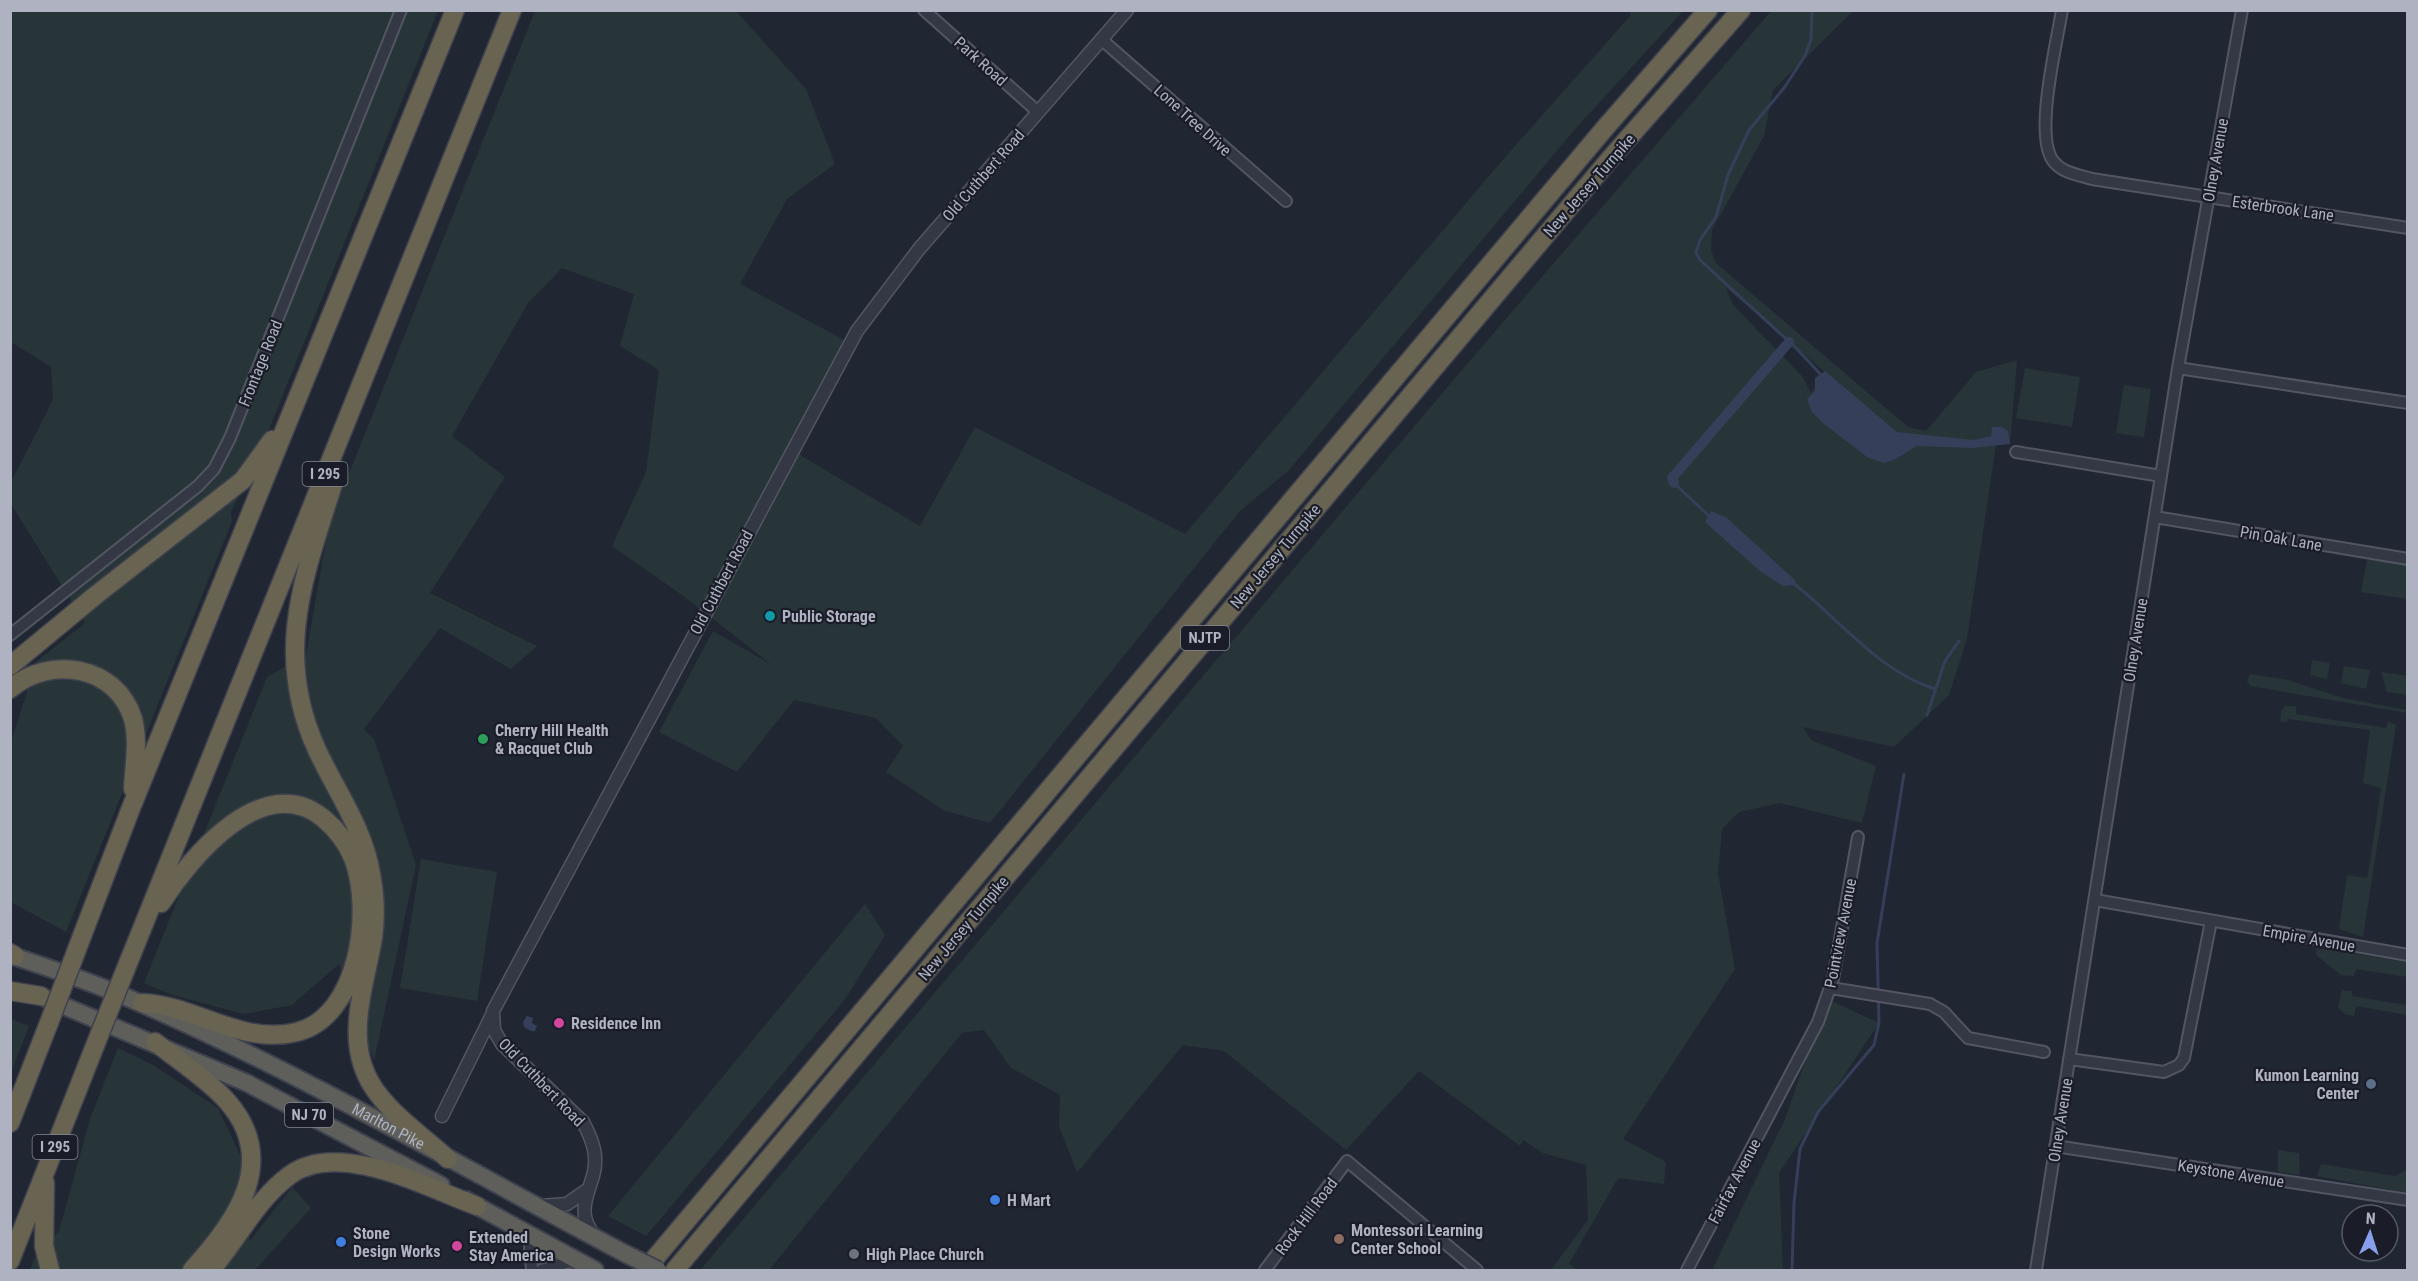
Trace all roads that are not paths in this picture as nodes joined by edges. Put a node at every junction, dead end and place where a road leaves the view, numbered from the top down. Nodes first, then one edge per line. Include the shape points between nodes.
1 (401, 10) edge
2 (455, 10) edge
3 (512, 10) edge
4 (924, 10) edge
5 (1126, 10) edge
6 (1708, 10) edge
7 (1741, 10) edge
8 (2062, 10) edge
9 (2242, 10) edge
10 (1101, 39) junction
11 (1038, 112) junction
12 (2208, 197) junction
13 (1286, 201) dead end
14 (2408, 228) edge
15 (393, 303) junction
16 (321, 342) junction
17 (2178, 368) junction
18 (2408, 403) edge
19 (2016, 452) dead end
20 (2161, 476) junction
21 (2155, 517) junction
22 (2408, 560) edge
23 (10, 635) edge
24 (10, 666) edge
25 (10, 689) edge
26 (131, 808) junction
27 (1858, 837) dead end
28 (2095, 900) junction
29 (2211, 921) junction
30 (139, 938) junction
31 (12, 955) edge
32 (2408, 955) edge
33 (10, 983) edge
34 (1831, 988) junction
35 (10, 991) edge
36 (41, 996) junction
37 (142, 1004) junction
38 (494, 1011) junction
39 (155, 1042) junction
40 (2044, 1052) dead end
41 (2069, 1059) junction
42 (36, 1064) junction
43 (1782, 1090) joint
44 (10, 1100) edge
45 (442, 1116) dead end
46 (10, 1124) edge
47 (2055, 1146) junction
48 (448, 1159) junction
49 (45, 1173) junction
50 (588, 1189) junction
51 (2408, 1200) edge
52 (530, 1203) junction
53 (477, 1206) junction
54 (529, 1235) junction
55 (599, 1240) junction
56 (10, 1260) edge
57 (577, 1260) junction
58 (50, 1270) edge
59 (192, 1270) edge
60 (211, 1270) edge
61 (532, 1270) edge
62 (541, 1270) edge
63 (595, 1270) edge
64 (645, 1270) edge
65 (658, 1270) edge
66 (675, 1270) edge
67 (1265, 1270) edge
68 (1477, 1270) edge
69 (1687, 1270) edge
70 (2036, 1270) edge

1 - 23 street, Frontage Road via 230,438 213,470
2 - 16 highway
3 - 15 highway, I 295
4 - 11 street, Park Road
5 - 10 street, Old Cuthbert Road
6 - 64 highway, New Jersey Turnpike / NJTP
7 - 66 highway, New Jersey Turnpike / NJTP via 1609,160
8 - 12 street, Esterbrook Lane via 2044,124 2047,146 2056,164 2062,170 2092,179
9 - 12 street, Olney Avenue
10 - 11 street, Old Cuthbert Road
10 - 13 street, Lone Tree Drive
11 - 38 street, Old Cuthbert Road via 919,249 857,331
12 - 14 street, Esterbrook Lane
12 - 17 street, Olney Avenue
15 - 30 highway, I 295
15 - 48 highway via 309,561 296,620 293,656 308,728 364,844 371,872 373,936 357,1033 362,1066 379,1095
16 - 24 highway via 269,444 243,480
16 - 26 highway
17 - 18 street
17 - 20 street, Olney Avenue
19 - 20 street
20 - 21 street, Olney Avenue
21 - 22 street, Pin Oak Lane
21 - 28 street, Olney Avenue
25 - 26 highway via 33,673 64,669 98,678 120,695 133,720 136,746
26 - 42 highway, bridge
27 - 34 street, Pointview Avenue
28 - 29 street, Empire Avenue
28 - 41 street, Olney Avenue
29 - 32 street, Empire Avenue
29 - 41 street via 2184,1058 2179,1065 2158,1072
30 - 37 highway via 171,887 205,846 244,816 262,808 282,805 315,812 332,826 353,857 361,910 352,976 333,1010 315,1024 284,1034 259,1033
30 - 49 highway, I 295, bridge
31 - 37 highway, Marlton Pike / NJ 70
33 - 36 highway, Marlton Pike / NJ 70
34 - 40 street via 1930,1004 1944,1012 1964,1036 1978,1042
34 - 43 street, Pointview Avenue via 1818,1022
35 - 36 highway
36 - 39 highway, Marlton Pike / NJ 70
37 - 48 highway, Marlton Pike / NJ 70 via 338,1099
38 - 45 street
38 - 50 street, Old Cuthbert Road via 494,1030 502,1044 583,1122 591,1136 595,1160
39 - 53 highway, Marlton Pike / NJ 70 via 247,1083
39 - 59 highway via 226,1100 250,1141 250,1174 239,1208 222,1236
41 - 47 street, Olney Avenue
42 - 44 highway
42 - 46 highway
43 - 69 street, Fairfax Avenue
47 - 51 street, Keystone Avenue
47 - 70 street, Olney Avenue
48 - 52 highway, Marlton Pike / NJ 70
49 - 56 highway, I 295
49 - 58 highway via 44,1246
50 - 52 street via 559,1206
50 - 55 street, Old Cuthbert Road via 584,1217
52 - 55 highway, Marlton Pike / NJ 70
53 - 54 highway, Marlton Pike / NJ 70
53 - 60 highway via 354,1163 315,1164 290,1174 277,1187
54 - 57 highway, Marlton Pike / NJ 70
54 - 61 street
55 - 65 highway, Marlton Pike / NJ 70, bridge
57 - 62 street
57 - 63 highway, Marlton Pike / NJ 70
67 - 68 street, Rock Hill Road via 1347,1161

